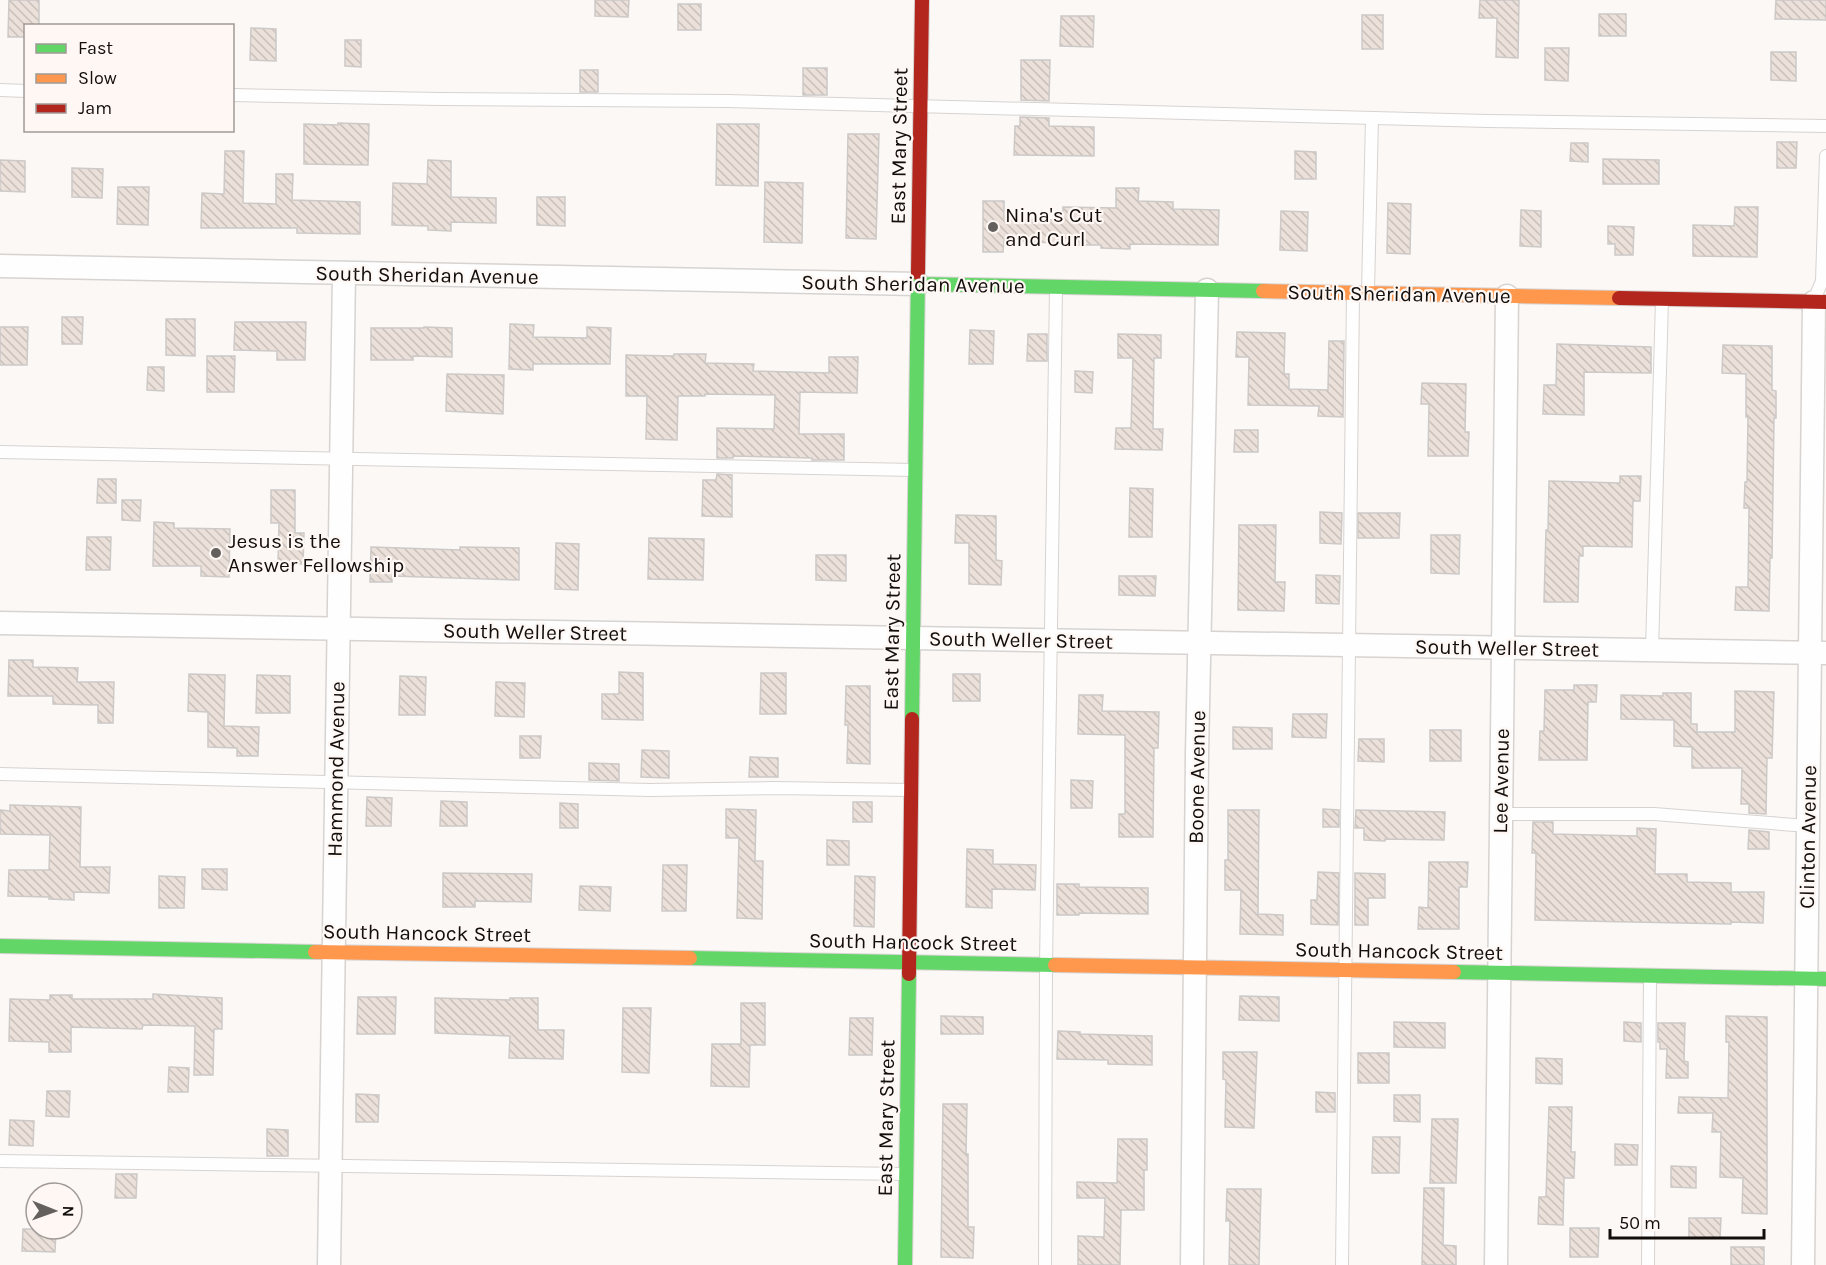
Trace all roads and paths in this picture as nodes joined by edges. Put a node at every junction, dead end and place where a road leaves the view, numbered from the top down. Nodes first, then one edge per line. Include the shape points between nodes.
1 (922, 0) edge
2 (0, 90) edge
3 (24, 91) edge
4 (234, 95) edge
5 (920, 107) junction
6 (1372, 118) junction
7 (1826, 126) edge
8 (1826, 156) edge
9 (0, 266) edge
10 (344, 273) junction
11 (918, 284) junction
12 (1056, 287) junction
13 (1207, 290) junction
14 (1353, 293) junction
15 (1368, 293) junction
16 (1507, 296) junction
17 (1662, 299) junction
18 (1820, 302) edge
19 (0, 453) edge
20 (341, 459) junction
21 (916, 470) junction
22 (0, 623) edge
23 (338, 628) junction
24 (913, 638) junction
25 (1051, 640) junction
26 (1200, 643) junction
27 (1348, 645) junction
28 (1503, 647) junction
29 (1652, 650) junction
30 (1818, 653) edge
31 (0, 774) edge
32 (336, 782) junction
33 (911, 790) junction
34 (1501, 814) junction
35 (1808, 826) junction
36 (0, 946) edge
37 (334, 952) junction
38 (909, 963) junction
39 (1046, 965) junction
40 (1195, 968) junction
41 (1346, 971) junction
42 (1499, 973) junction
43 (1650, 976) junction
44 (1816, 979) edge
45 (0, 1161) edge
46 (331, 1166) junction
47 (906, 1174) junction
48 (329, 1265) edge
49 (905, 1265) edge
50 (1045, 1265) edge
51 (1192, 1265) edge
52 (1342, 1265) edge
53 (1496, 1265) edge
54 (1648, 1265) edge
55 (1803, 1265) edge

1 - 5 street, East Mary Street
2 - 3 lane
4 - 5 lane
5 - 6 lane
5 - 11 street, East Mary Street
6 - 7 lane
6 - 15 lane
8 - 18 lane
9 - 10 street, South Sheridan Avenue
10 - 11 street, South Sheridan Avenue
10 - 20 street, Hammond Avenue
11 - 12 street, South Sheridan Avenue
11 - 21 street, East Mary Street
12 - 13 street, South Sheridan Avenue
12 - 25 lane
13 - 14 street, South Sheridan Avenue
13 - 26 street, Boone Avenue
14 - 15 street, South Sheridan Avenue
14 - 27 lane
15 - 16 street, South Sheridan Avenue
16 - 17 street, South Sheridan Avenue
16 - 28 street, Lee Avenue
17 - 18 street, South Sheridan Avenue
17 - 29 lane
18 - 30 street, Clinton Avenue
19 - 20 lane
20 - 21 lane
20 - 23 street, Hammond Avenue
21 - 24 street, East Mary Street
22 - 23 street, South Weller Street
23 - 24 street, South Weller Street
23 - 32 street, Hammond Avenue
24 - 25 street, South Weller Street
24 - 33 street, East Mary Street
25 - 26 street, South Weller Street
25 - 39 lane
26 - 27 street, South Weller Street
26 - 40 street, Boone Avenue
27 - 28 street, South Weller Street
27 - 41 lane
28 - 29 street, South Weller Street
28 - 34 street, Lee Avenue
29 - 30 street, South Weller Street
30 - 35 street, Clinton Avenue
31 - 32 lane
32 - 33 lane
32 - 37 street, Hammond Avenue
33 - 38 street, East Mary Street
34 - 35 lane via 1654,814
34 - 42 street, Lee Avenue
35 - 44 street, Clinton Avenue
36 - 37 street, South Hancock Street
37 - 38 street, South Hancock Street
37 - 46 street, Hammond Avenue
38 - 39 street, South Hancock Street
38 - 47 street, East Mary Street
39 - 40 street, South Hancock Street
39 - 50 lane
40 - 41 street, South Hancock Street
40 - 51 street, Boone Avenue
41 - 42 street, South Hancock Street
41 - 52 lane
42 - 43 street, South Hancock Street
42 - 53 street, Lee Avenue
43 - 44 street, South Hancock Street
43 - 54 lane
44 - 55 street, Clinton Avenue
45 - 46 lane
46 - 47 lane
46 - 48 street, Hammond Avenue
47 - 49 street, East Mary Street

